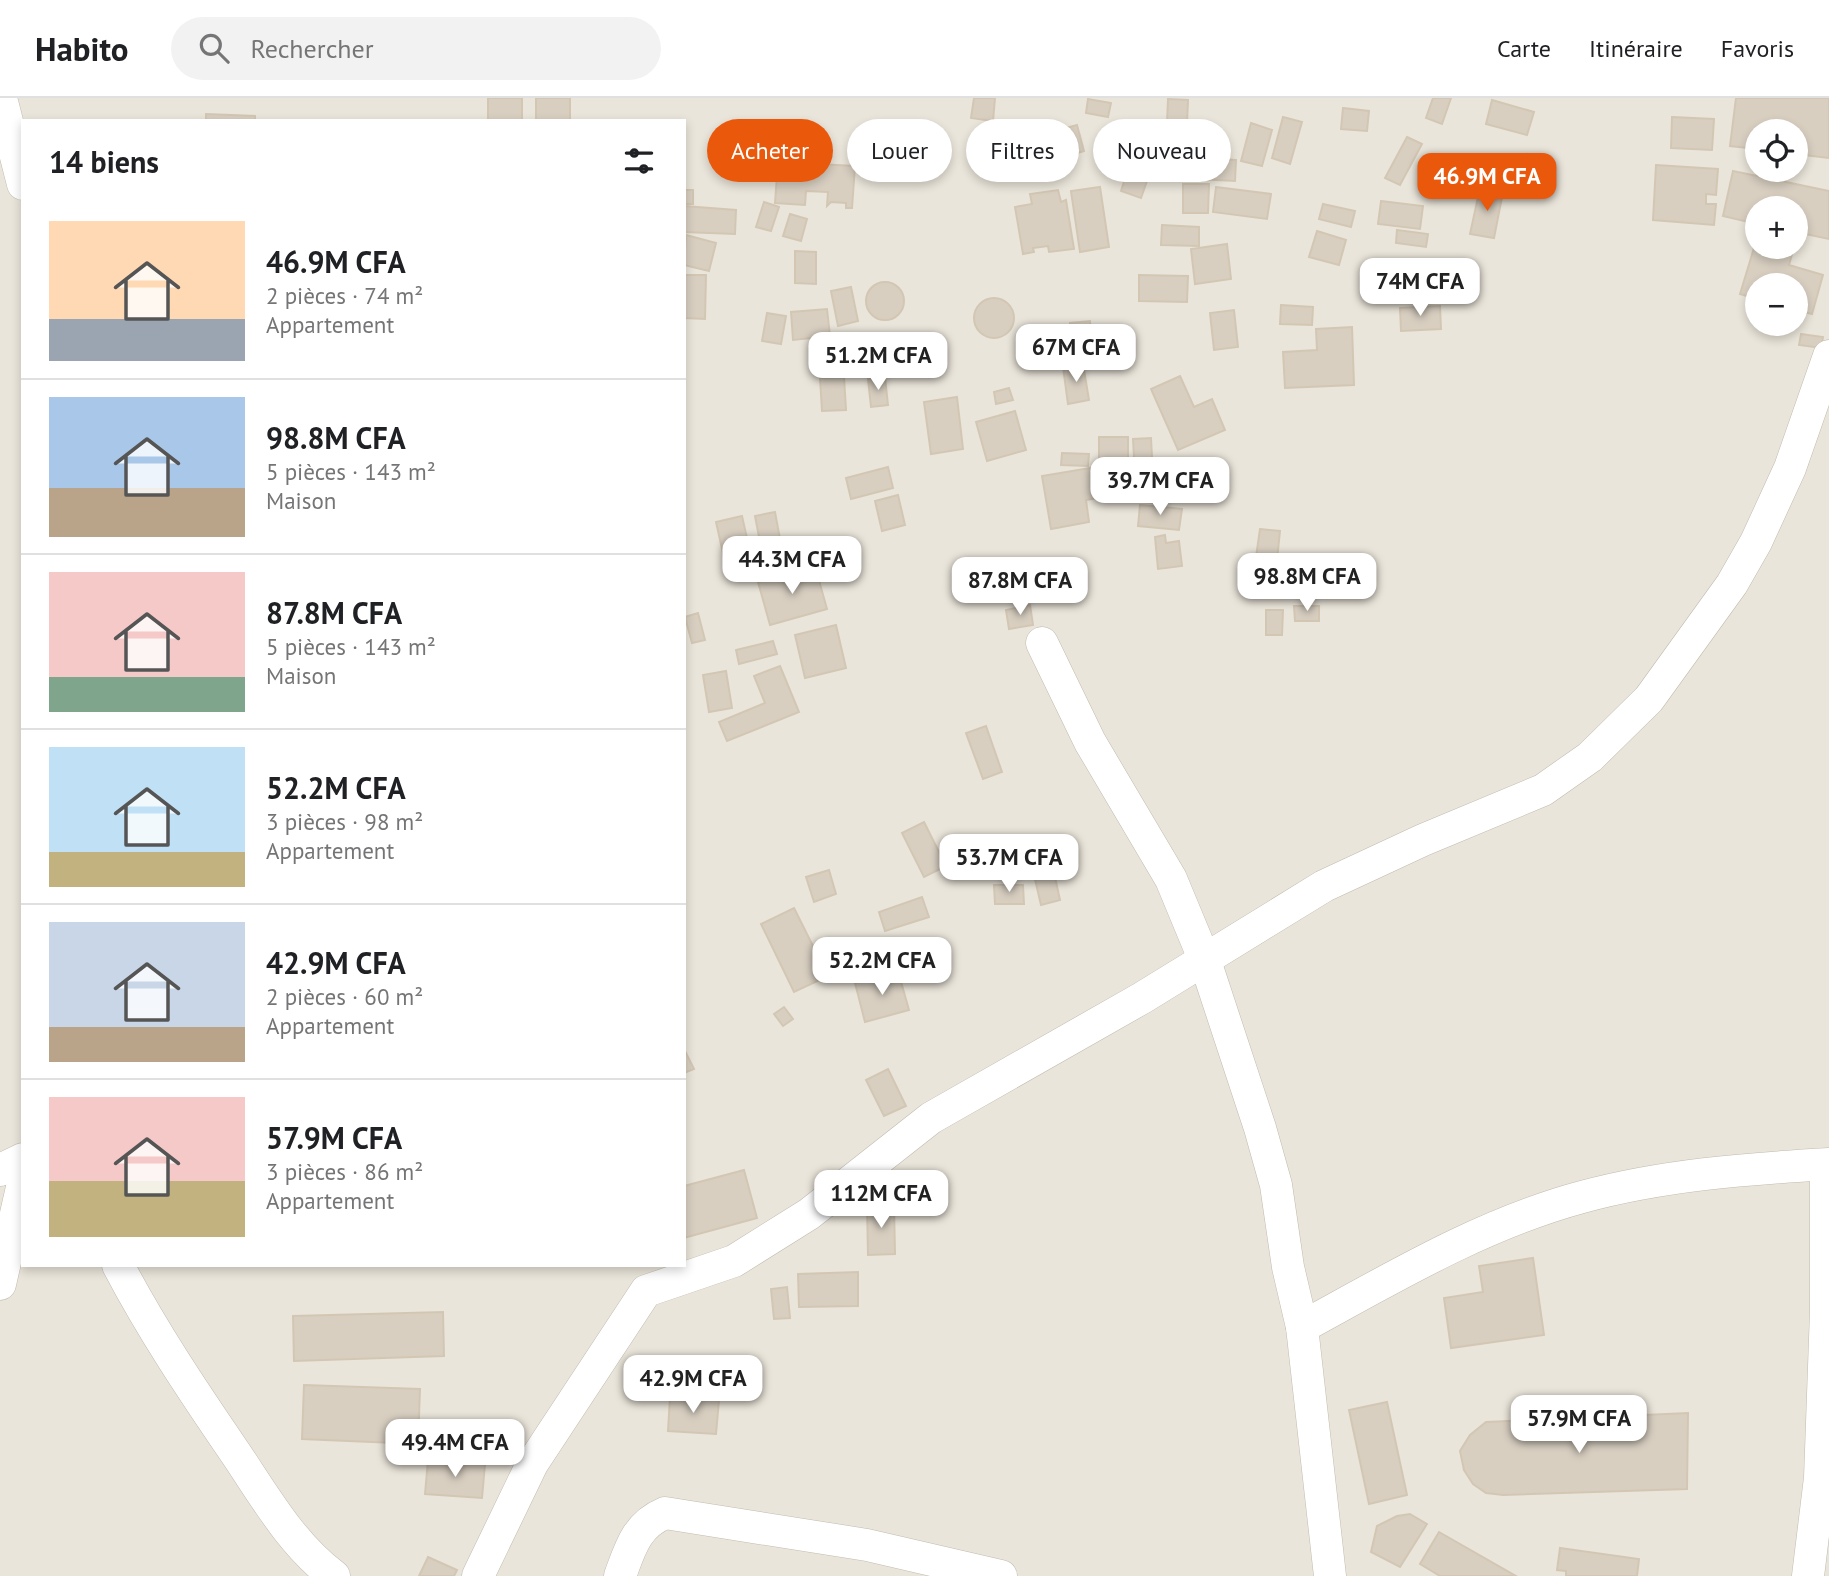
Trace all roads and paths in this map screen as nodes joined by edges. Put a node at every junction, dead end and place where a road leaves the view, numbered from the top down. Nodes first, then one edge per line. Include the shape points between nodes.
1 (1, 98) edge
2 (21, 176) edge
3 (1829, 356) edge
4 (1042, 643) dead end
5 (1205, 961) junction
6 (21, 1160) edge
7 (1827, 1165) edge
8 (0, 1170) edge
9 (21, 1192) edge
10 (119, 1267) edge
11 (0, 1284) edge
12 (1302, 1327) junction
13 (334, 1576) edge
14 (478, 1576) edge
15 (620, 1576) edge
16 (1001, 1576) edge
17 (1330, 1576) edge
18 (1808, 1576) edge

1 - 2 street
3 - 5 street via 1790,468 1732,584 1649,699 1590,757 1543,790 1324,886
4 - 5 street via 1090,742 1171,879
5 - 12 street via 1269,1157
5 - 14 street via 931,1118 809,1214 734,1261 646,1291 532,1464
6 - 8 street
7 - 12 street via 1705,1172 1581,1197 1492,1228
7 - 18 street via 1821,1478
9 - 11 street
10 - 13 street via 148,1323 281,1521
12 - 17 street
15 - 16 street via 635,1536 649,1519 665,1513 867,1545

